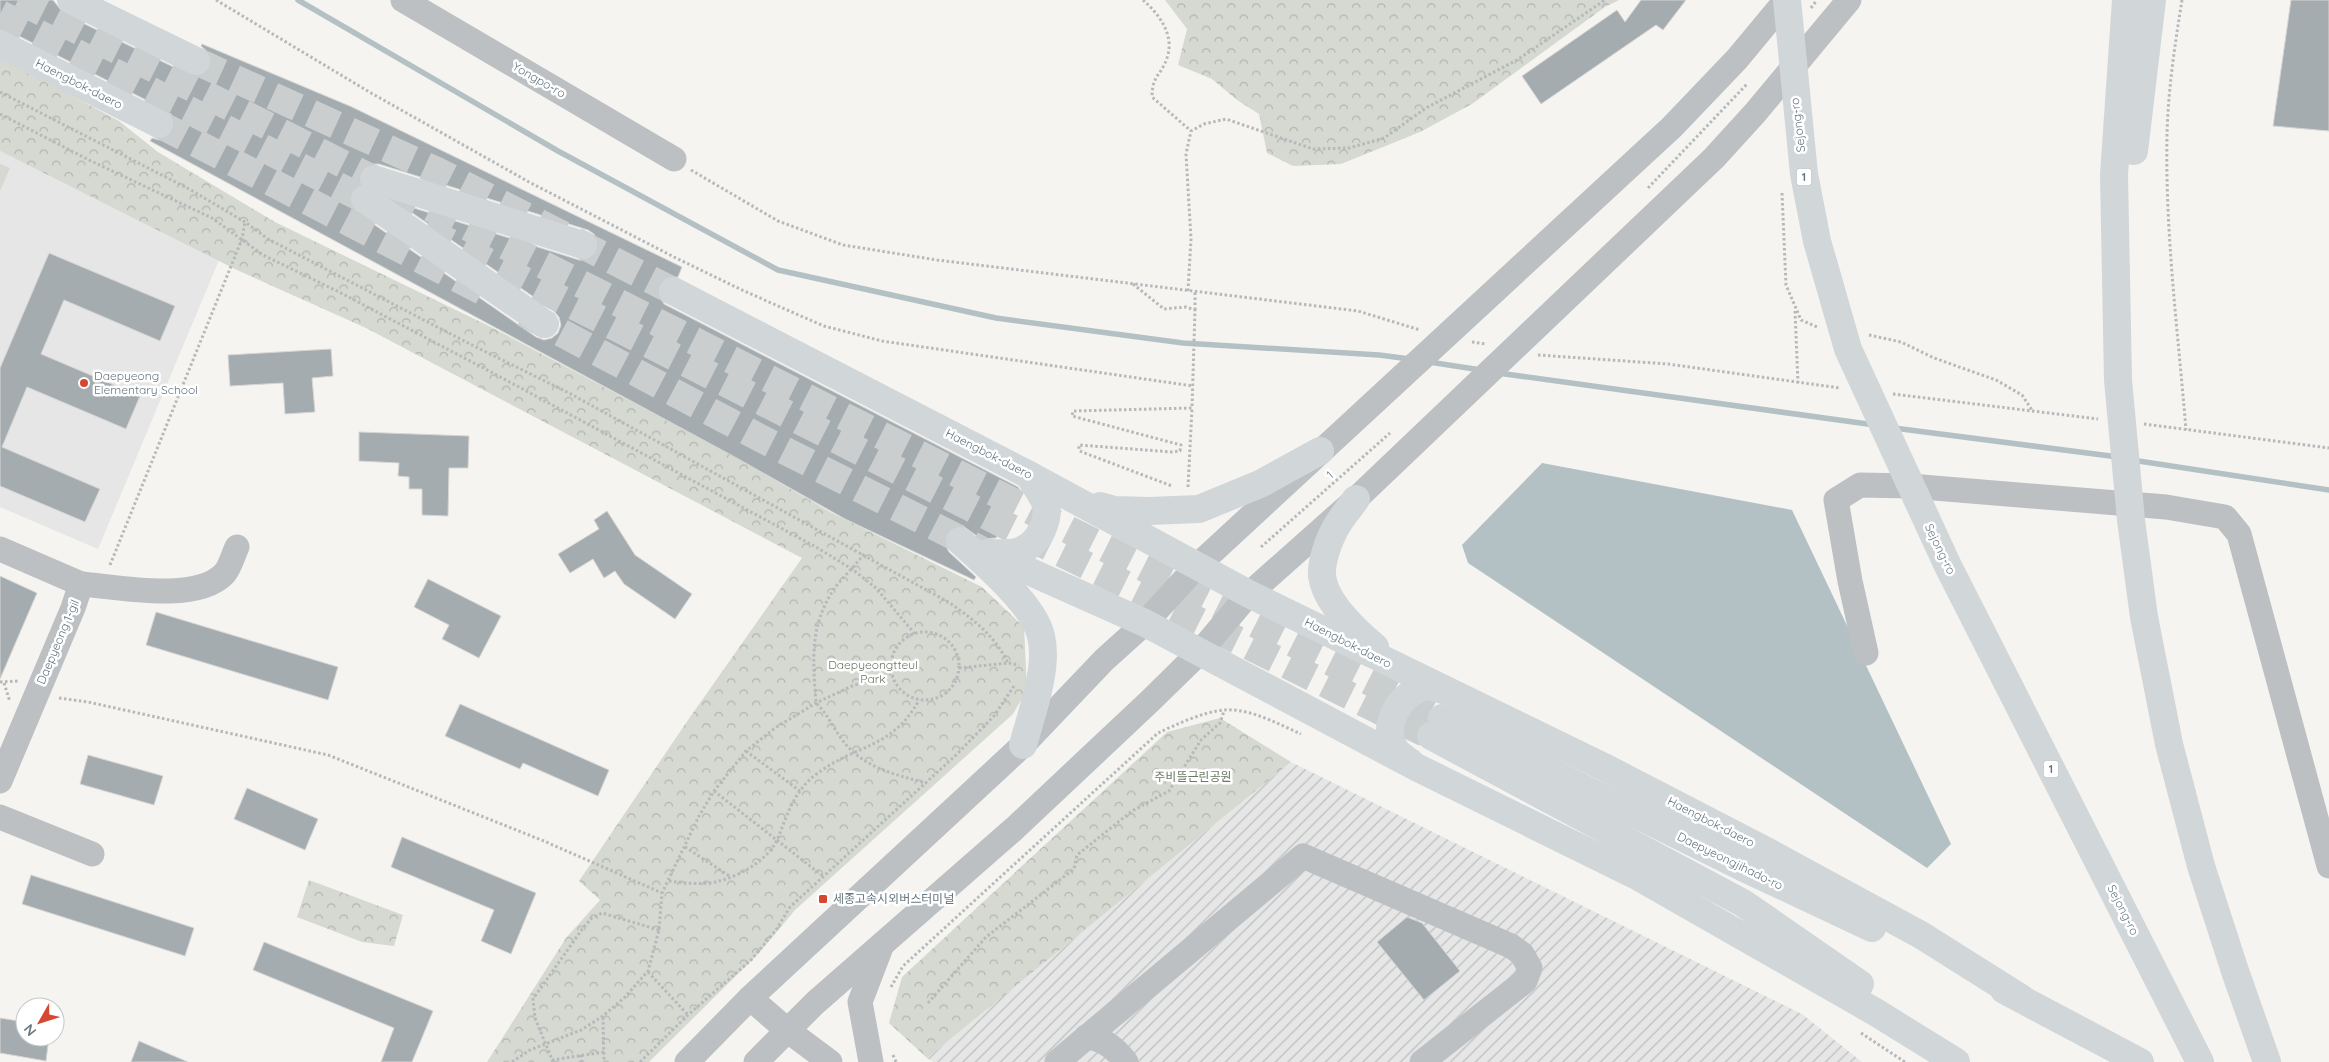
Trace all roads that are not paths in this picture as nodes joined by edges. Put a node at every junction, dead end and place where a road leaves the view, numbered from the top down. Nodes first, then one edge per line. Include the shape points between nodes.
1 (71, 0) edge
2 (403, 0) edge
3 (1786, 0) edge
4 (1849, 0) edge
5 (2126, 0) edge
6 (2152, 0) edge
7 (0, 44) edge
8 (196, 61) tunnel mouth
9 (159, 124) tunnel mouth
10 (674, 159) road end
11 (583, 245) dead end
12 (673, 291) tunnel mouth
13 (2117, 309) junction
14 (545, 324) tunnel mouth
15 (1320, 451) junction
16 (1029, 475) junction
17 (1910, 486) junction
18 (1072, 498) junction
19 (1356, 499) junction
20 (960, 541) tunnel mouth
21 (237, 547) dead end
22 (0, 549) edge
23 (1197, 566) junction
24 (81, 584) junction
25 (1249, 594) junction
26 (1145, 623) junction
27 (1199, 653) junction
28 (1866, 654) dead end
29 (1416, 677) junction
30 (1446, 691) junction
31 (1023, 745) junction
32 (1416, 767) junction
33 (0, 781) edge
34 (0, 816) edge
35 (92, 854) dead end
36 (2329, 866) edge
37 (882, 944) junction
38 (750, 998) junction
39 (2021, 998) junction
40 (787, 1030) junction
41 (1086, 1037) junction
42 (2198, 1057) edge
43 (687, 1062) edge
44 (756, 1062) edge
45 (830, 1062) edge
46 (871, 1062) edge
47 (1057, 1062) edge
48 (1126, 1062) edge
49 (1422, 1062) edge
50 (1956, 1062) edge
51 (2140, 1062) edge
52 (2267, 1062) edge

1 - 8 highway
2 - 10 street, Yongpo-ro
3 - 15 street via 1672,127 1464,331 1372,403
3 - 17 highway, Sejong-ro / 1 via 1804,174 1831,297 1858,342
4 - 19 street via 1714,158
5 - 13 highway via 2114,175
6 - 13 highway
7 - 9 highway, Haengbok-daero
11 - 14 highway via 369,189
12 - 16 highway, Haengbok-daero
13 - 52 highway via 2118,380 2131,520 2144,617 2169,744 2201,866
15 - 18 highway via 1260,484 1199,509 1114,510
15 - 23 street
16 - 18 highway, Haengbok-daero
16 - 26 highway via 1046,503 1038,538 1025,549 988,553
17 - 28 street via 1860,485 1836,500
17 - 36 street via 2166,507 2225,516 2239,534
17 - 42 highway, Sejong-ro / 1
18 - 23 highway, Haengbok-daero
19 - 25 street
19 - 29 highway via 1334,531 1322,576 1334,604 1356,631
20 - 31 highway via 1003,582 1035,620 1041,636 1039,689
21 - 24 street via 224,574 204,588 174,592
22 - 24 street, Daepyeong 1-gil
23 - 25 highway, Haengbok-daero
23 - 26 street
24 - 33 street, Daepyeong 1-gil
25 - 27 street
25 - 29 highway, Haengbok-daero
26 - 27 highway
26 - 31 street via 1104,660
27 - 32 highway
27 - 37 street via 1015,828
29 - 30 highway, Haengbok-daero
30 - 32 highway via 1428,686 1414,691 1394,712 1391,738 1397,752
30 - 39 highway, Haengbok-daero via 1604,767 1770,853 1920,935
31 - 38 street
32 - 50 highway via 1639,877 1877,1013
34 - 35 street
37 - 40 street
37 - 46 street via 860,1002
38 - 40 street
38 - 43 street
39 - 50 highway, Daepyeongjihado-ro via 1437,727 1742,903 1874,994
39 - 51 highway
40 - 44 street
40 - 45 street
41 - 47 street
41 - 48 street via 1108,1044
41 - 49 street via 1303,856 1510,946 1526,959 1530,968 1525,981

